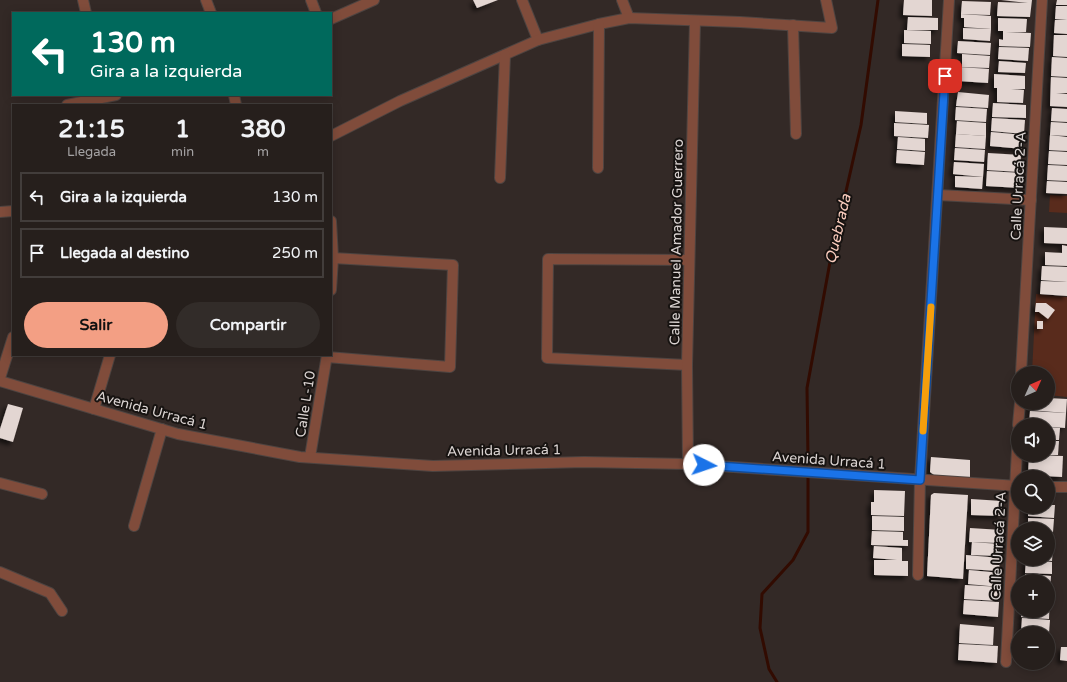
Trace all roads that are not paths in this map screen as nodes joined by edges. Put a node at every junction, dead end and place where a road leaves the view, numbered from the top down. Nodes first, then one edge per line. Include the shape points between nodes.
1 (84, 0) edge
2 (206, 0) edge
3 (311, 0) edge
4 (374, 0) edge
5 (522, 0) edge
6 (622, 0) edge
7 (826, 0) edge
8 (949, 0) edge
9 (1042, 0) edge
10 (86, 12) edge
11 (211, 12) edge
12 (316, 12) edge
13 (629, 18) junction
14 (332, 19) edge
15 (695, 20) junction
16 (599, 24) junction
17 (793, 26) junction
18 (538, 40) junction
19 (505, 55) junction
20 (106, 96) edge
21 (96, 97) edge
22 (71, 104) edge
23 (796, 134) dead end
24 (332, 135) edge
25 (598, 168) dead end
26 (500, 178) dead end
27 (938, 195) junction
28 (1031, 200) junction
29 (12, 211) edge
30 (0, 212) edge
31 (332, 240) edge
32 (333, 258) junction
33 (689, 260) junction
34 (332, 274) edge
35 (12, 340) edge
36 (110, 356) edge
37 (327, 356) edge
38 (687, 365) junction
39 (1021, 366) edge
40 (0, 380) edge
41 (94, 409) junction
42 (162, 429) junction
43 (310, 457) junction
44 (688, 464) junction
45 (920, 480) junction
46 (0, 483) edge
47 (1011, 486) edge
48 (1055, 487) edge
49 (1067, 487) edge
50 (42, 494) dead end
51 (1014, 514) edge
52 (134, 526) dead end
53 (0, 572) edge
54 (918, 575) dead end
55 (62, 611) dead end
56 (1006, 662) dead end

1 - 10 street
2 - 11 street
3 - 12 street
4 - 14 street
5 - 18 street
6 - 13 street
7 - 17 street via 832,28
8 - 27 street
9 - 28 street, Calle Urracá 2-A
13 - 15 street
13 - 16 street
15 - 17 street
15 - 33 street, Calle Manuel Amador Guerrero
16 - 18 street
16 - 25 street
17 - 23 street
18 - 19 street
19 - 24 street via 400,101
19 - 26 street
20 - 21 street
21 - 22 street
27 - 28 street
27 - 45 street
28 - 39 street, Calle Urracá 2-A
29 - 30 street
31 - 32 street
32 - 34 street
32 - 37 street via 453,265 450,367
33 - 38 street, Calle Manuel Amador Guerrero
33 - 38 street via 548,259 547,358
35 - 40 street
36 - 41 street
37 - 43 street, Calle L-10
38 - 44 street, Calle Manuel Amador Guerrero
40 - 41 street, Avenida Urracá 1
41 - 42 street, Avenida Urracá 1
42 - 43 street, Avenida Urracá 1 via 208,440
42 - 52 street
43 - 44 street, Avenida Urracá 1 via 433,466 584,462
44 - 45 street, Avenida Urracá 1
45 - 47 street, Avenida Urracá 1
45 - 54 street
46 - 50 street
48 - 49 street
51 - 56 street, Calle Urracá 2-A
53 - 55 street via 50,593

